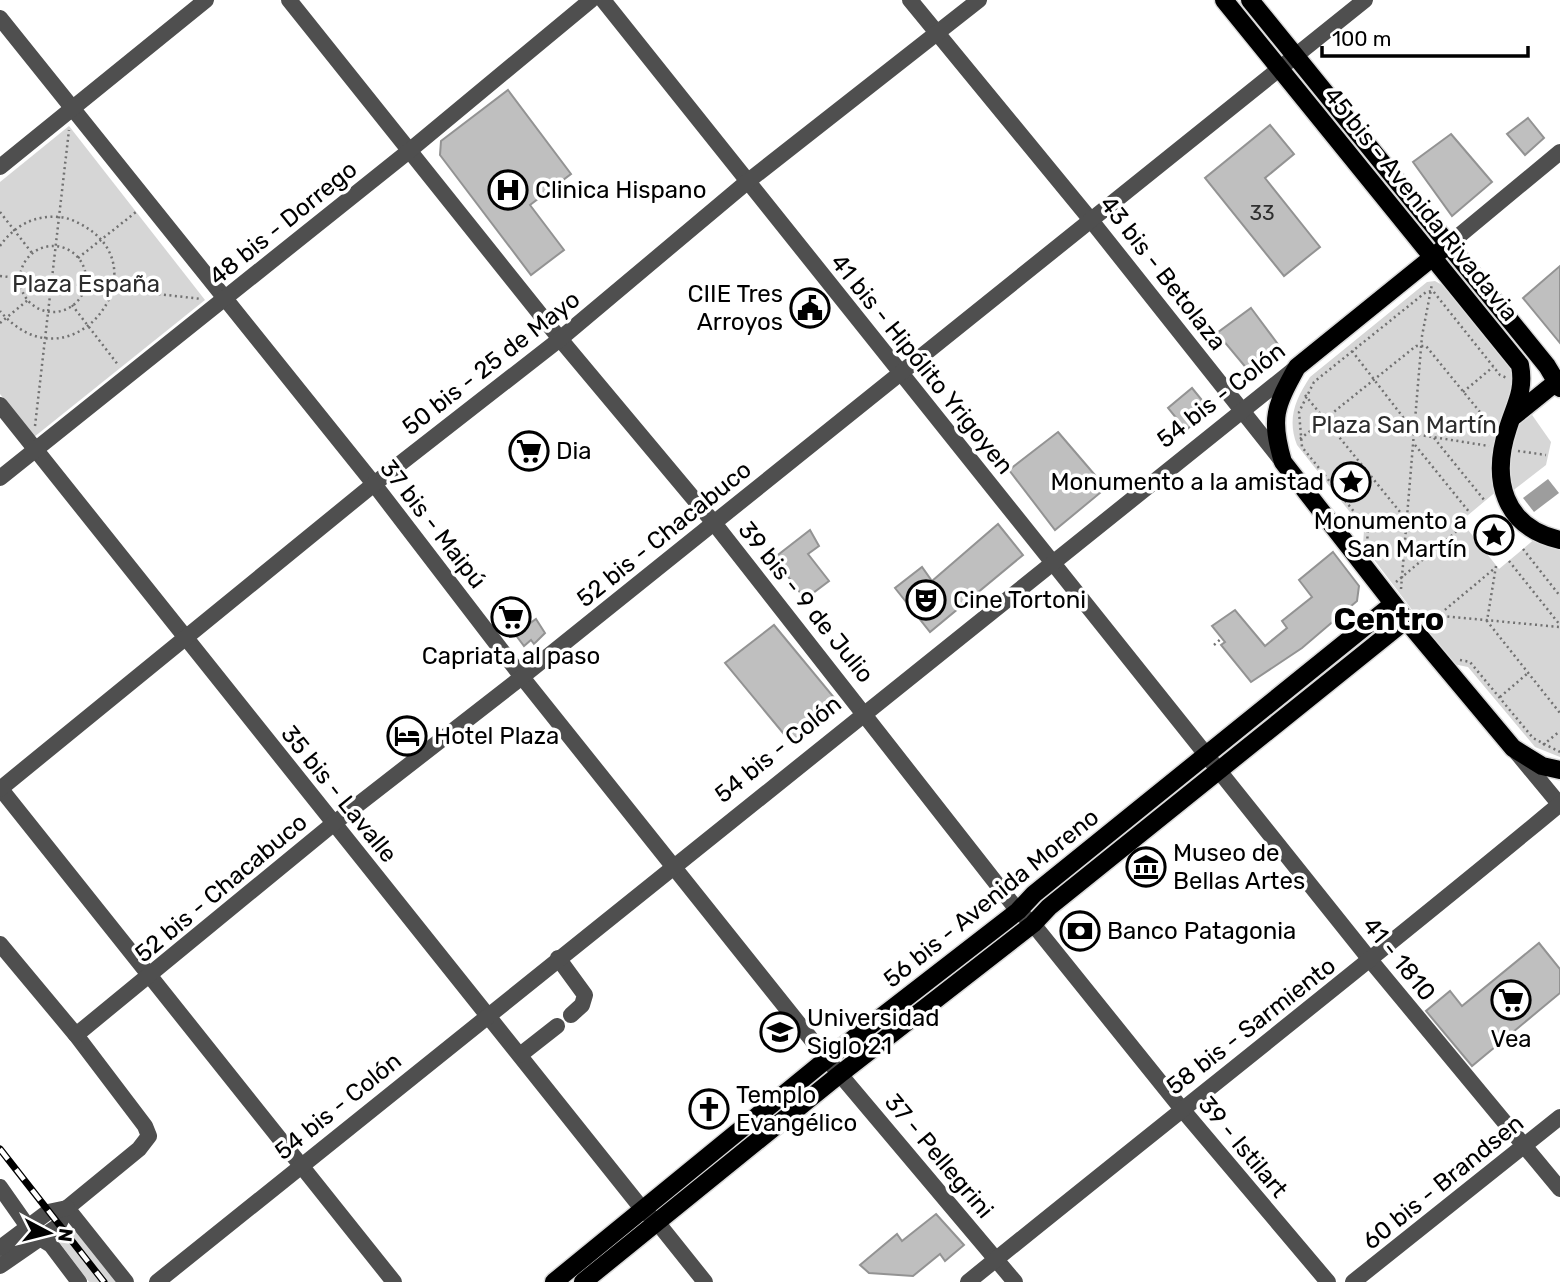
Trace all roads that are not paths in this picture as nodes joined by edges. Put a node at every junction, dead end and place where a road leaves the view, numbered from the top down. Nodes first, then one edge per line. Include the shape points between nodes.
1 (206, 0) edge
2 (289, 0) edge
3 (591, 0) edge
4 (603, 0) edge
5 (910, 0) edge
6 (979, 0) edge
7 (1224, 0) edge
8 (1250, 0) edge
9 (1365, 0) edge
10 (0, 18) edge
11 (937, 34) junction
12 (1297, 56) junction
13 (1281, 69) junction
14 (72, 108) junction
15 (409, 151) junction
16 (1560, 152) edge
17 (0, 167) edge
18 (747, 182) junction
19 (1090, 219) junction
20 (1449, 244) junction
21 (1433, 258) junction
22 (225, 298) junction
23 (561, 339) junction
24 (1297, 367) junction
25 (900, 373) junction
26 (1558, 383) edge
27 (0, 405) edge
28 (1240, 411) junction
29 (1514, 416) junction
30 (35, 443) junction
31 (1283, 462) junction
32 (0, 478) edge
33 (374, 484) junction
34 (714, 523) junction
35 (1560, 540) edge
36 (1052, 562) junction
37 (1406, 606) junction
38 (185, 636) junction
39 (522, 677) junction
40 (864, 712) junction
41 (1513, 748) junction
42 (1208, 755) junction
43 (1560, 770) edge
44 (1218, 771) junction
45 (0, 789) edge
46 (1560, 805) edge
47 (332, 824) junction
48 (674, 864) junction
49 (1018, 911) junction
50 (1033, 924) junction
51 (0, 944) edge
52 (558, 958) junction
53 (1371, 961) junction
54 (151, 976) junction
55 (571, 1015) dead end
56 (488, 1016) junction
57 (557, 1026) dead end
58 (76, 1035) junction
59 (520, 1055) junction
60 (827, 1059) junction
61 (840, 1074) junction
62 (1181, 1108) junction
63 (1560, 1117) edge
64 (1524, 1146) junction
65 (301, 1167) junction
66 (0, 1187) edge
67 (1560, 1189) edge
68 (67, 1208) junction
69 (650, 1216) junction
70 (28, 1227) junction
71 (41, 1239) junction
72 (0, 1248) edge
73 (996, 1259) junction
74 (0, 1266) edge
75 (79, 1282) edge
76 (126, 1282) edge
77 (157, 1282) edge
78 (394, 1282) edge
79 (554, 1282) edge
80 (583, 1282) edge
81 (705, 1282) edge
82 (968, 1282) edge
83 (1015, 1282) edge
84 (1328, 1282) edge
85 (1353, 1282) edge

1 - 14 street
2 - 15 street, 39 bis - 9 de Julio
3 - 15 street, 48 bis - Dorrego
4 - 18 street, 41 bis - Hipólito Yrigoyen
5 - 11 street, 43 bis - Betolaza
6 - 11 street, 50 bis - 25 de Mayo
7 - 13 main road, 45 bis - Avenida Rivadavia
8 - 12 main road, 45 bis - Avenida Rivadavia
9 - 12 street, 52 bis - Chacabuco
10 - 14 street, 37 bis - Maipú
11 - 18 street, 50 bis - 25 de Mayo
11 - 19 street, 43 bis - Betolaza
12 - 13 street, 52 bis - Chacabuco
12 - 20 main road, 45 bis - Avenida Rivadavia
13 - 19 street, 52 bis - Chacabuco
13 - 21 main road, 45 bis - Avenida Rivadavia
14 - 17 street
14 - 22 street, 37 bis - Maipú
15 - 22 street, 48 bis - Dorrego
15 - 23 street, 39 bis - 9 de Julio
16 - 20 street
18 - 23 street, 50 bis - 25 de Mayo
18 - 25 street, 41 bis - Hipólito Yrigoyen
19 - 25 street, 52 bis - Chacabuco
19 - 28 street, 43 bis - Betolaza
20 - 21 main road, 54 bis - Colón
20 - 26 main road, 45 bis - Avenida Rivadavia
21 - 24 main road, 54 bis - Colón
21 - 29 main road, 45 bis - Avenida Rivadavia via 1520,365 1522,393
22 - 30 street, 48 bis - Dorrego
22 - 33 street, 37 bis - Maipú
23 - 33 street, 50 bis - 25 de Mayo
23 - 34 street, 39 bis - 9 de Julio
24 - 28 street, 54 bis - Colón
24 - 31 main road via 1276,412 1274,431
25 - 34 street, 52 bis - Chacabuco
25 - 36 street, 41 bis - Hipólito Yrigoyen
26 - 29 main road
27 - 30 street, 35 bis - Lavalle
28 - 31 street, 43 bis - Betolaza
28 - 36 street, 54 bis - Colón
29 - 35 main road, 45 bis - Avenida Rivadavia via 1505,439 1502,483 1507,503 1541,535
30 - 32 street, 48 bis - Dorrego
30 - 38 street, 35 bis - Lavalle
31 - 37 main road, 43 bis - Betolaza
33 - 38 street, 50 bis - 25 de Mayo
33 - 39 street, 37 bis - Maipú
34 - 39 street, 52 bis - Chacabuco
34 - 40 street, 39 bis - 9 de Julio
36 - 40 street, 54 bis - Colón
36 - 42 street, 41 bis - Hipólito Yrigoyen
37 - 41 main road, 43 bis - Betolaza
37 - 42 main road, 56 bis - Avenida Moreno
37 - 44 main road, 56 bis - Avenida Moreno
38 - 45 street, 50 bis - 25 de Mayo
38 - 47 street, 35 bis - Lavalle
39 - 47 street, 52 bis - Chacabuco
39 - 48 street, 37 bis - Maipú
40 - 48 street, 54 bis - Colón
40 - 49 street, 39 bis - 9 de Julio
41 - 43 main road, 43 bis - Betolaza via 1542,766
41 - 46 street
42 - 44 street, 41 - 1810
42 - 49 main road, 56 bis - Avenida Moreno
44 - 50 main road, 56 bis - Avenida Moreno
44 - 53 street, 41 - 1810
45 - 54 street
46 - 53 street, 58 bis - Sarmiento
47 - 54 street, 52 bis - Chacabuco
47 - 56 street, 35 bis - Lavalle
48 - 52 street, 54 bis - Colón
48 - 60 street, 37 bis - Maipú
49 - 50 street, 39 - Istilart
49 - 60 main road, 56 bis - Avenida Moreno
50 - 61 main road, 56 bis - Avenida Moreno
50 - 62 street, 39 - Istilart
51 - 58 street
52 - 55 street via 585,995
52 - 56 street, 54 bis - Colón
53 - 62 street, 58 bis - Sarmiento
53 - 64 street, 41 - 1810
54 - 58 street, 52 bis - Chacabuco
54 - 65 street
56 - 59 street, 35 bis - Lavalle
56 - 65 street, 54 bis - Colón
57 - 59 street
58 - 68 street via 149,1136
59 - 69 street, 35 bis - Lavalle
60 - 61 street, 37 - Pellegrini
60 - 69 main road, 56 bis - Avenida Moreno
61 - 69 main road, 56 bis - Avenida Moreno
61 - 73 street, 37 - Pellegrini
62 - 73 street, 58 bis - Sarmiento
62 - 84 street, 39 - Istilart
63 - 64 street, 60 bis - Brandsen
64 - 67 street, 41 - 1810
64 - 85 street, 60 bis - Brandsen
65 - 77 street, 54 bis - Colón
65 - 78 street
66 - 70 street
68 - 70 street via 48,1212
68 - 71 street via 58,1226
68 - 76 street
69 - 79 main road, 56 bis - Avenida Moreno
69 - 80 main road, 56 bis - Avenida Moreno
69 - 81 street, 35 bis - Lavalle
70 - 71 street
70 - 72 street
71 - 74 street
71 - 75 street via 51,1245
73 - 82 street, 58 bis - Sarmiento
73 - 83 street, 37 - Pellegrini

